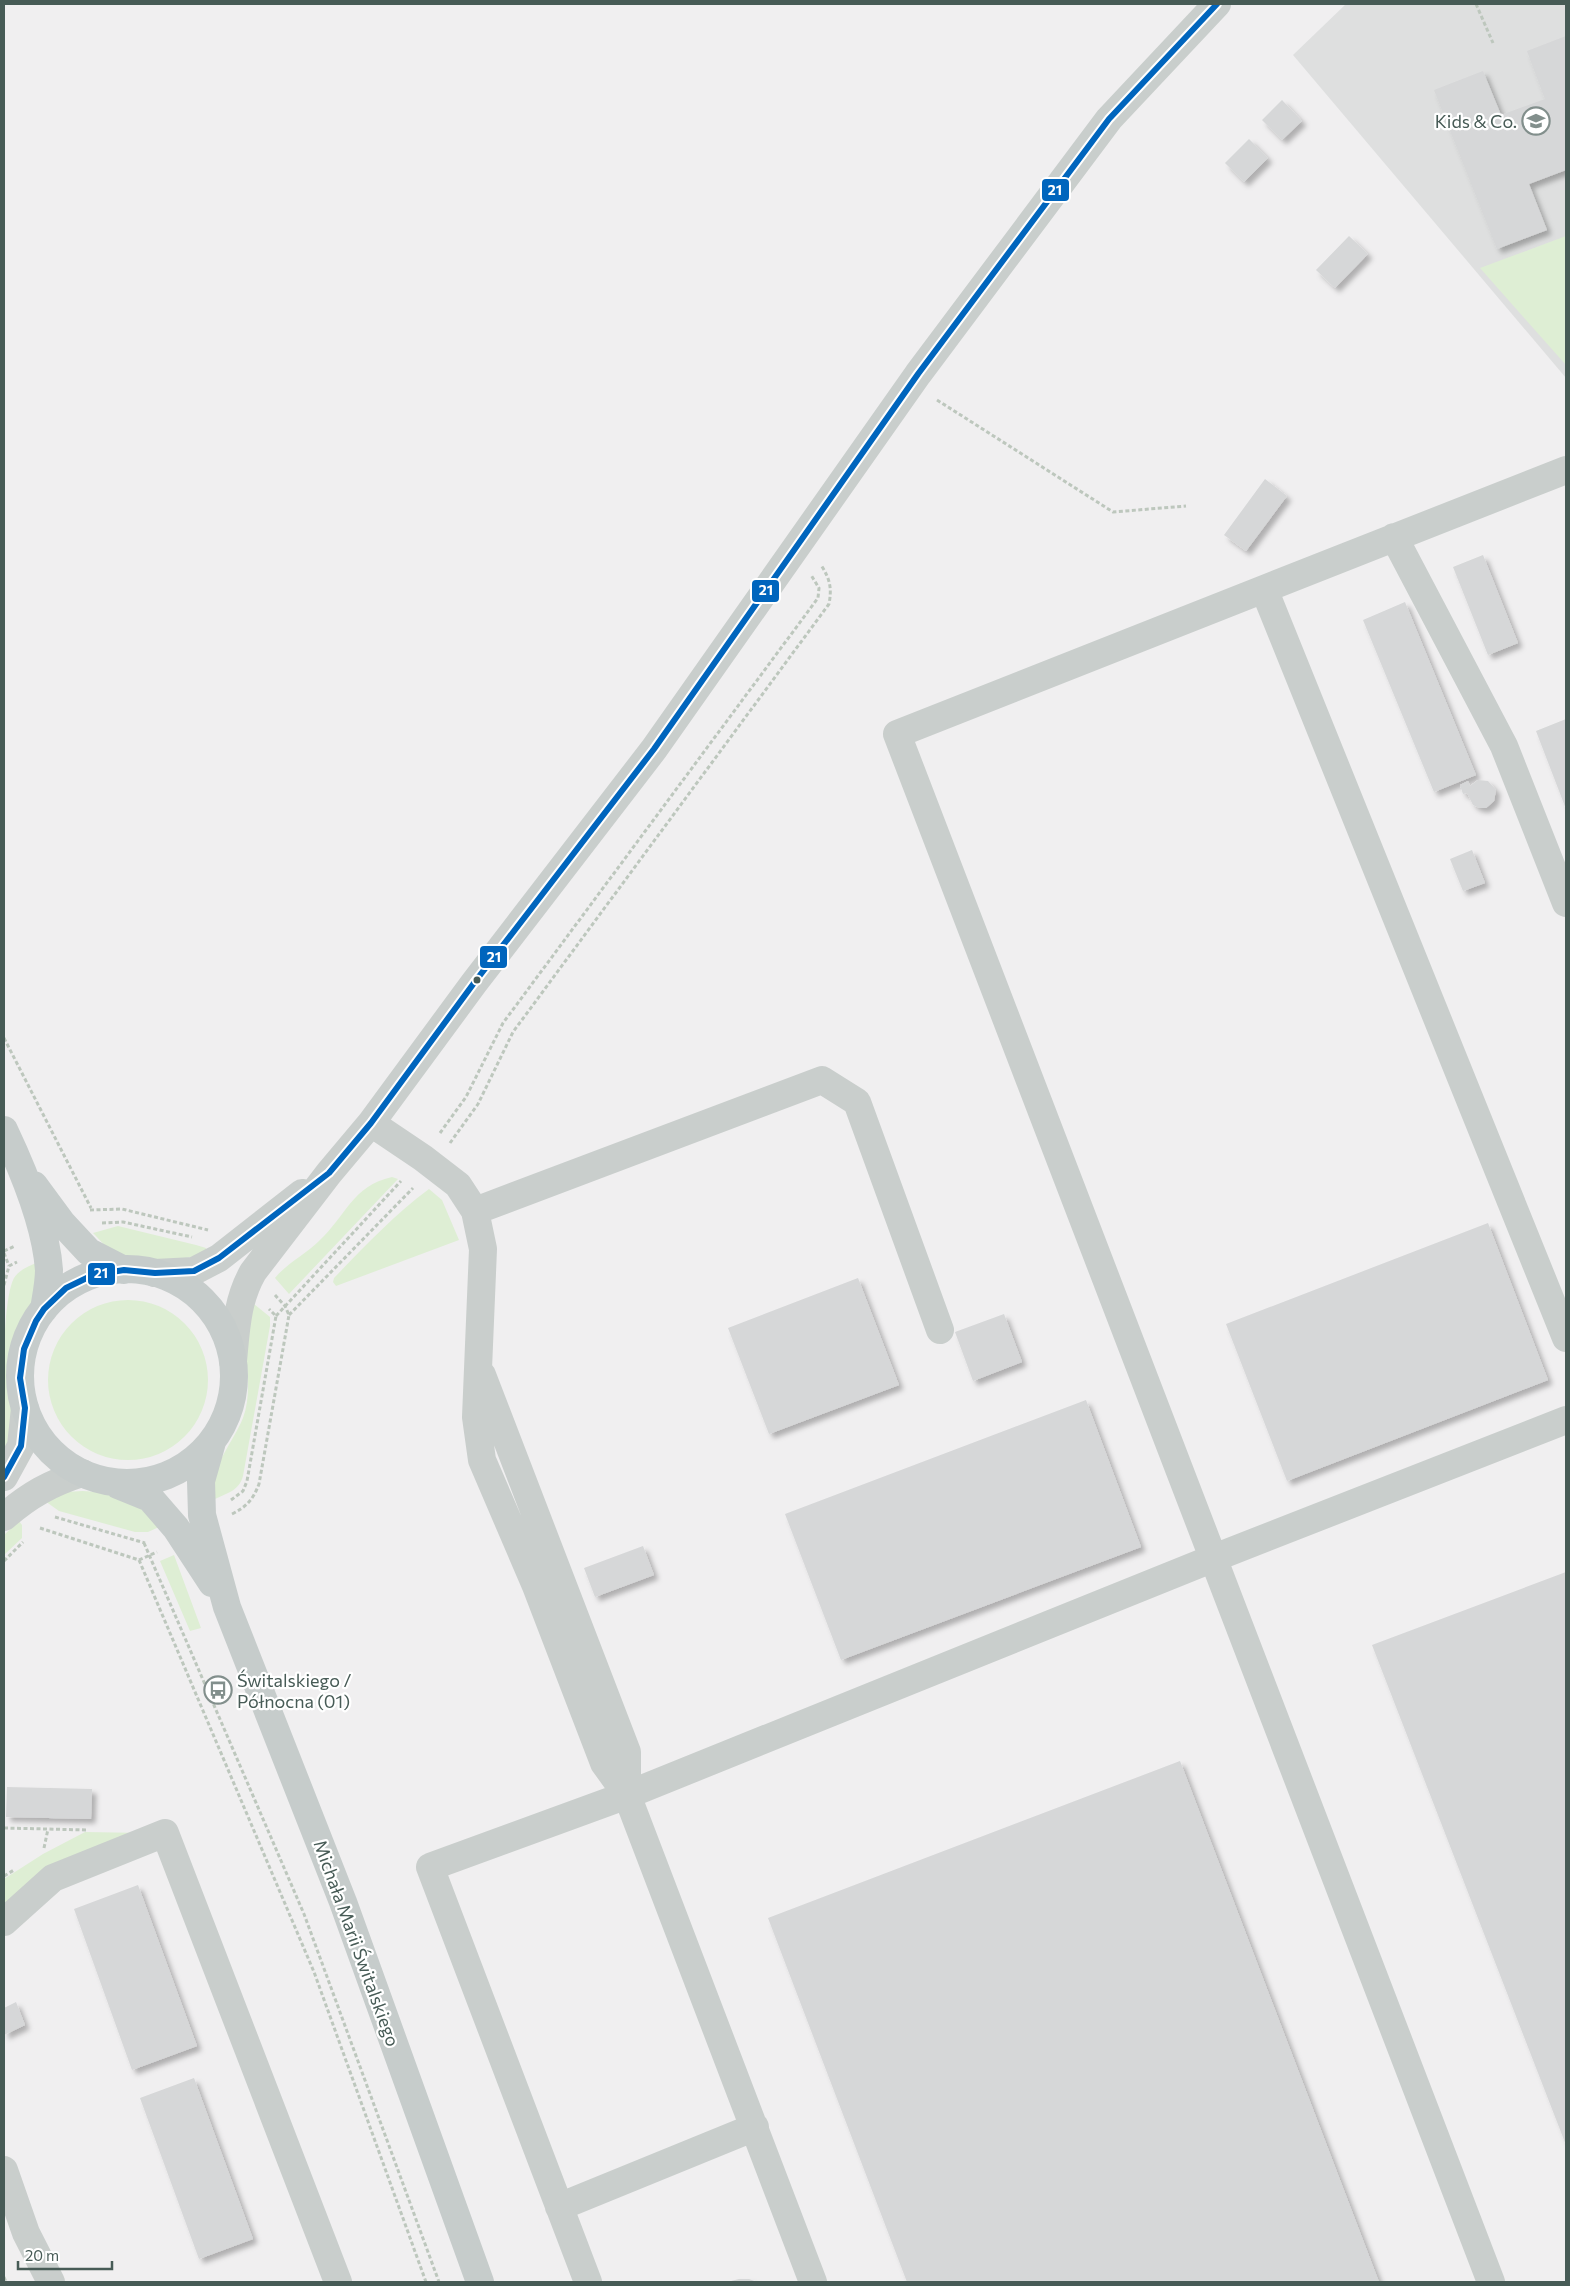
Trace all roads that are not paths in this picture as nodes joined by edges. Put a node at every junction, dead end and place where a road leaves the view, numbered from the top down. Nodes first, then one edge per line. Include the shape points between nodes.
1 (1217, 4) edge
2 (1566, 470) edge
3 (1394, 537) junction
4 (1264, 589) junction
5 (1566, 902) edge
6 (371, 1123) junction
7 (4, 1130) edge
8 (329, 1173) junction
9 (475, 1211) junction
10 (55, 1235) junction
11 (124, 1270) junction
12 (155, 1273) junction
13 (44, 1309) junction
14 (940, 1330) dead end
15 (1566, 1338) edge
16 (233, 1361) junction
17 (25, 1408) junction
18 (1566, 1420) edge
19 (212, 1442) junction
20 (82, 1473) junction
21 (4, 1477) edge
22 (111, 1482) junction
23 (18, 1506) edge
24 (191, 1528) junction
25 (1214, 1558) junction
26 (627, 1794) junction
27 (4, 1922) edge
28 (755, 2127) junction
29 (4, 2170) edge
30 (559, 2207) junction
31 (51, 2282) edge
32 (338, 2282) edge
33 (480, 2282) edge
34 (588, 2282) edge
35 (813, 2282) edge
36 (1492, 2282) edge

1 - 6 street via 1109,119 912,384 654,749
2 - 3 street
3 - 4 street
3 - 5 street via 1504,746
4 - 15 street
4 - 25 street via 897,734
6 - 8 street
6 - 9 street via 458,1185
7 - 10 main road
8 - 12 street via 224,1253 194,1271
8 - 16 street via 249,1278 237,1312
9 - 14 street via 822,1080 857,1102
9 - 26 street via 483,1249 478,1362 627,1752
10 - 11 main road
10 - 13 main road
11 - 12 main road
11 - 13 main road via 93,1275 79,1281 66,1288
12 - 16 main road via 183,1285 207,1305 224,1331
13 - 17 main road via 29,1335 23,1356 20,1378
16 - 19 main road via 230,1407
17 - 20 main road via 47,1446 57,1457
17 - 21 street via 21,1446
18 - 25 street
19 - 22 main road via 196,1458 170,1474 141,1482
19 - 24 main road
20 - 22 main road
20 - 23 street via 55,1482
22 - 24 main road, Michała Marii Świtalskiego via 150,1498
24 - 33 main road, Michała Marii Świtalskiego via 228,1607 343,1902
25 - 26 street
25 - 36 street
26 - 28 street
26 - 30 street via 430,1868
27 - 32 street via 53,1878 165,1833
28 - 30 street
28 - 35 street
29 - 31 street via 26,2233
30 - 34 street

